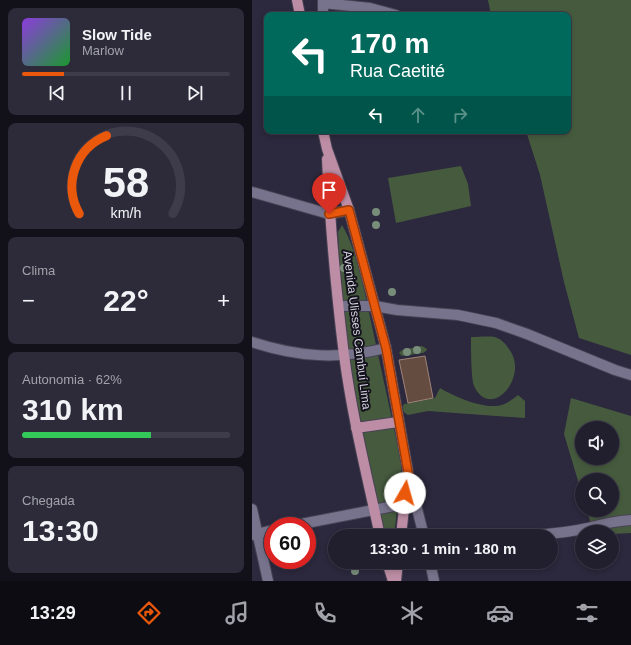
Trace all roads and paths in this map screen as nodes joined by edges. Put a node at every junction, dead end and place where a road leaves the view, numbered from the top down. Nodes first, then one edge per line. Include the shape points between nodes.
1 (297, 0) edge
2 (323, 2) edge
3 (299, 12) edge
4 (385, 12) edge
5 (324, 134) edge
6 (327, 149) junction
7 (252, 192) edge
8 (349, 210) junction
9 (329, 214) junction
10 (339, 306) junction
11 (375, 306) junction
12 (252, 342) edge
13 (386, 348) junction
14 (344, 356) junction
15 (631, 375) edge
16 (398, 422) junction
17 (356, 428) junction
18 (408, 472) junction
19 (404, 504) junction
20 (252, 509) edge
21 (374, 510) junction
22 (631, 520) edge
23 (316, 521) edge
24 (378, 529) edge
25 (402, 529) edge
26 (422, 529) edge
27 (264, 532) edge
28 (558, 533) edge
29 (254, 534) edge
30 (389, 569) edge
31 (397, 569) edge
32 (431, 569) edge
33 (268, 581) edge
34 (393, 581) edge
35 (396, 581) edge
36 (434, 581) edge

1 - 3 main road
2 - 4 street
5 - 6 main road, Avenida Ulisses Cambuí Lima
6 - 8 main road, Avenida Ulisses Cambuí Lima
6 - 9 main road, Avenida Ulisses Cambuí Lima
7 - 9 street
8 - 9 street
8 - 11 main road, Avenida Ulisses Cambuí Lima
9 - 10 main road, Avenida Ulisses Cambuí Lima
10 - 11 street
10 - 14 main road, Avenida Ulisses Cambuí Lima
11 - 13 main road, Avenida Ulisses Cambuí Lima
11 - 15 street via 458,315 496,323
12 - 14 street via 306,354
13 - 14 street
13 - 16 main road, Avenida Ulisses Cambuí Lima
14 - 17 main road, Avenida Ulisses Cambuí Lima
16 - 17 main road
16 - 18 main road, Avenida Ulisses Cambuí Lima
17 - 21 main road, Avenida Ulisses Cambuí Lima
18 - 19 main road, Avenida Ulisses Cambuí Lima
18 - 26 street
19 - 21 street
19 - 25 main road, Avenida Ulisses Cambuí Lima
20 - 29 street
21 - 23 street
21 - 24 main road, Avenida Ulisses Cambuí Lima
22 - 28 street
27 - 29 street
29 - 33 street
30 - 34 main road
31 - 35 main road
32 - 36 street

